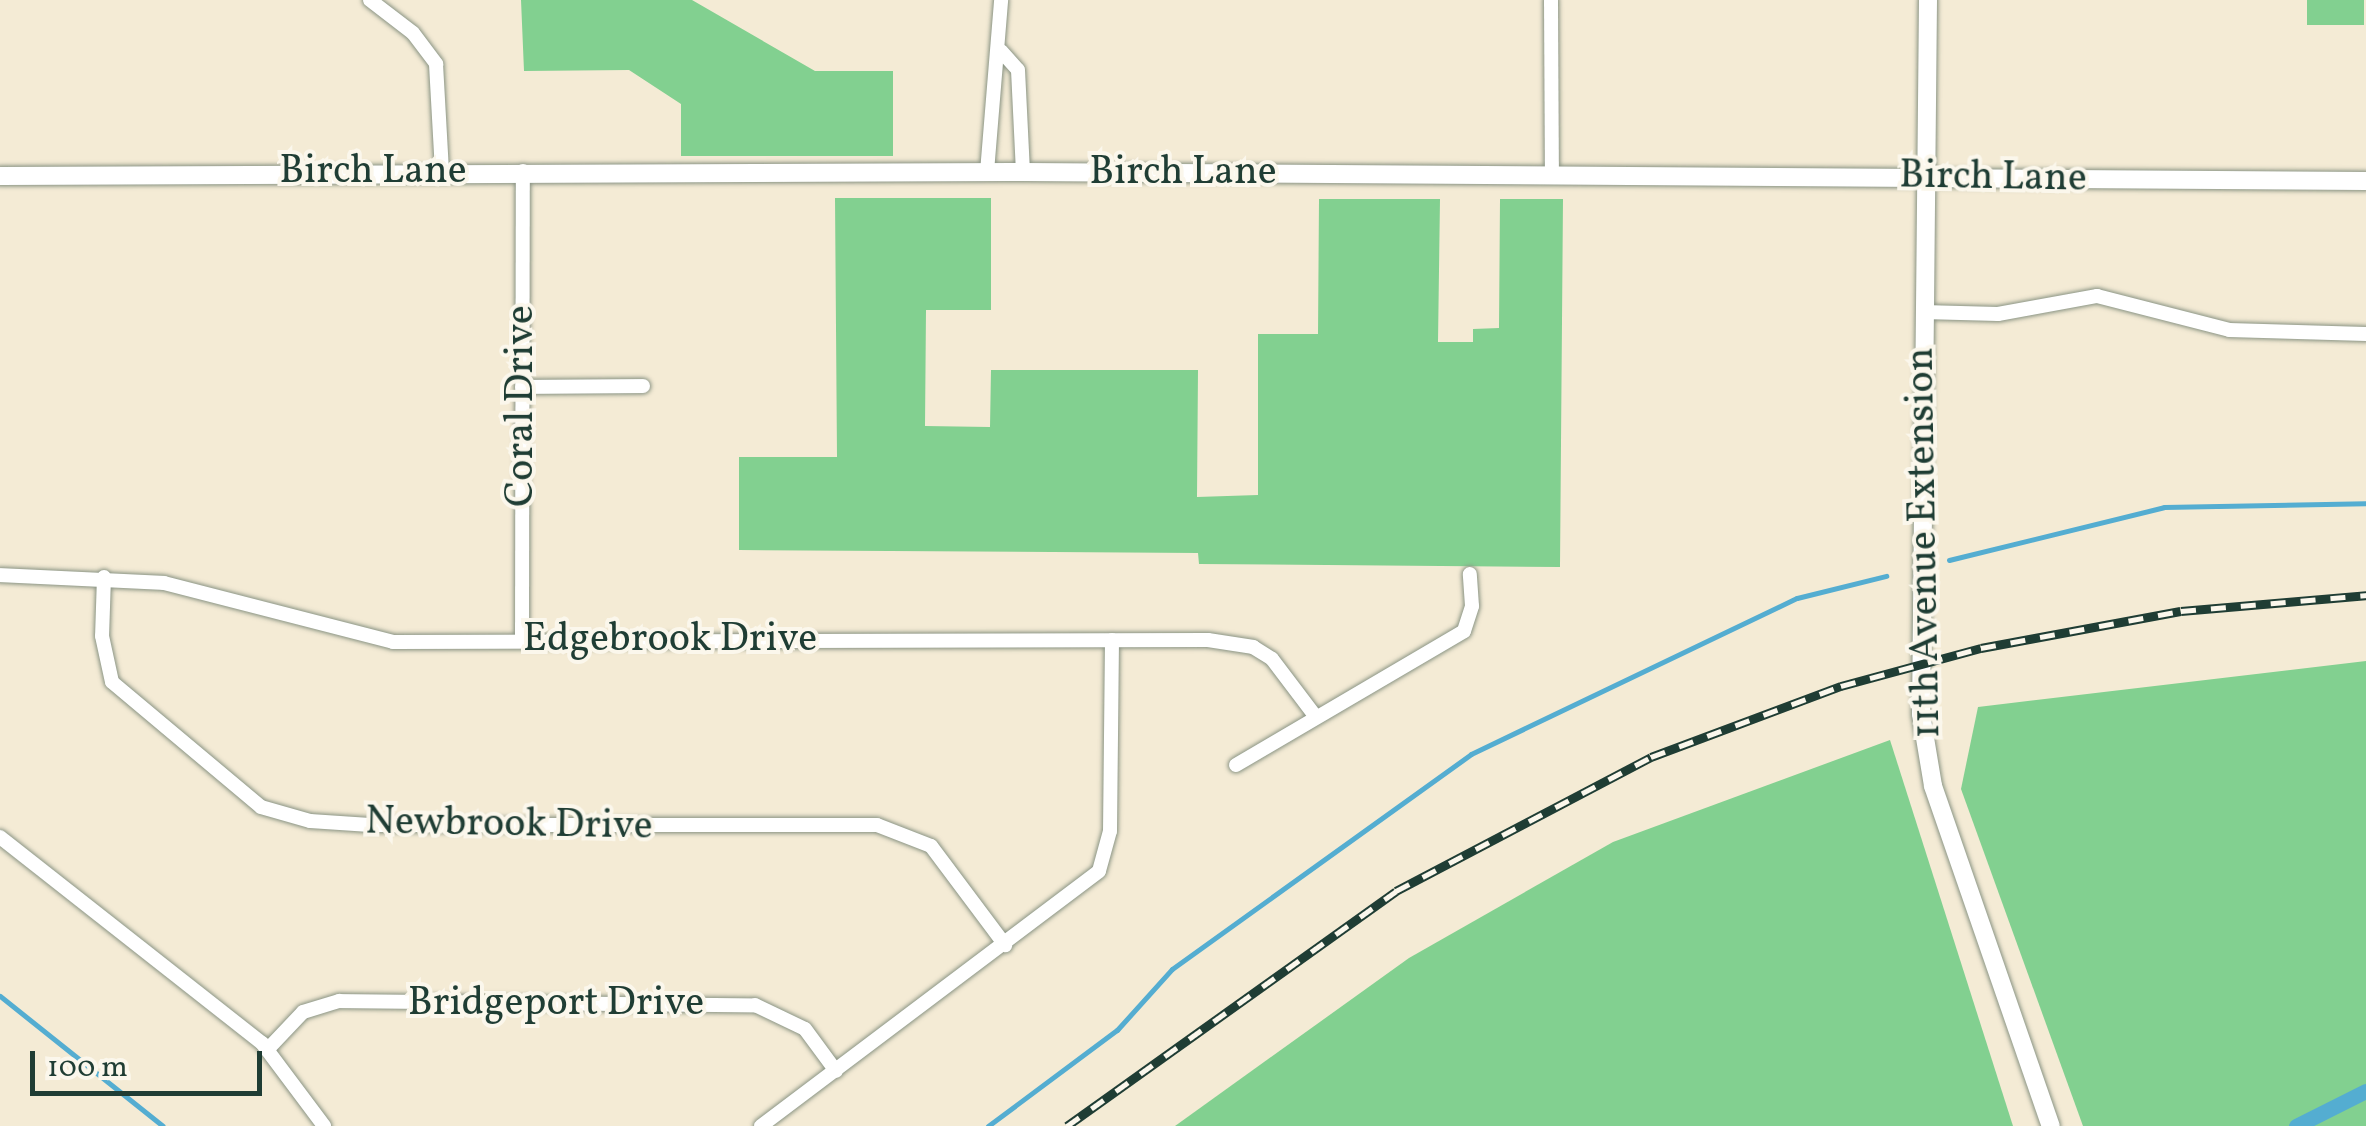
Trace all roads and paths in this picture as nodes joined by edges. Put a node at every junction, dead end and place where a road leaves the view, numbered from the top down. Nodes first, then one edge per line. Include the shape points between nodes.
1 (370, 0) edge
2 (1001, 0) edge
3 (1551, 0) edge
4 (1928, 0) edge
5 (1001, 52) junction
6 (442, 171) junction
7 (523, 172) junction
8 (987, 172) junction
9 (1023, 172) junction
10 (1552, 174) junction
11 (0, 176) edge
12 (1927, 176) junction
13 (2366, 182) edge
14 (1923, 312) junction
15 (2366, 334) edge
16 (643, 386) dead end
17 (522, 387) junction
18 (1470, 574) dead end
19 (0, 575) edge
20 (104, 577) junction
21 (522, 640) junction
22 (1112, 640) junction
23 (1316, 716) junction
24 (1236, 765) dead end
25 (0, 837) edge
26 (1005, 945) junction
27 (267, 1050) junction
28 (836, 1071) junction
29 (324, 1126) edge
30 (761, 1126) edge
31 (2051, 1126) edge

1 - 6 street via 413,32 436,64
2 - 5 street
3 - 10 street
4 - 12 street, 11th Avenue Extension
5 - 8 street via 991,66
5 - 9 street via 1018,70
6 - 7 street, Birch Lane
6 - 11 street, Birch Lane
7 - 8 street, Birch Lane
7 - 17 street, Coral Drive
8 - 9 street, Birch Lane
9 - 10 street, Birch Lane
10 - 12 street, Birch Lane
12 - 13 street, Birch Lane
12 - 14 street, 11th Avenue Extension
14 - 15 street via 1998,314 2098,296 2230,330
14 - 31 street, 11th Avenue Extension via 1919,664 1926,748
16 - 17 street
17 - 21 street, Coral Drive
18 - 23 street via 1472,606 1464,631
19 - 20 street, Edgebrook Drive
20 - 21 street, Edgebrook Drive via 217,593 393,642
20 - 26 street, Newbrook Drive via 102,636 112,682 261,807 310,822 370,824 877,824 931,846
21 - 22 street, Edgebrook Drive
22 - 23 street, Edgebrook Drive via 1253,647 1290,678
22 - 26 street via 1108,851 1099,871 1074,895
23 - 24 street
25 - 27 street
26 - 28 street
27 - 28 street, Bridgeport Drive via 303,1012 339,1001 754,1005 805,1029
27 - 29 street
28 - 30 street

